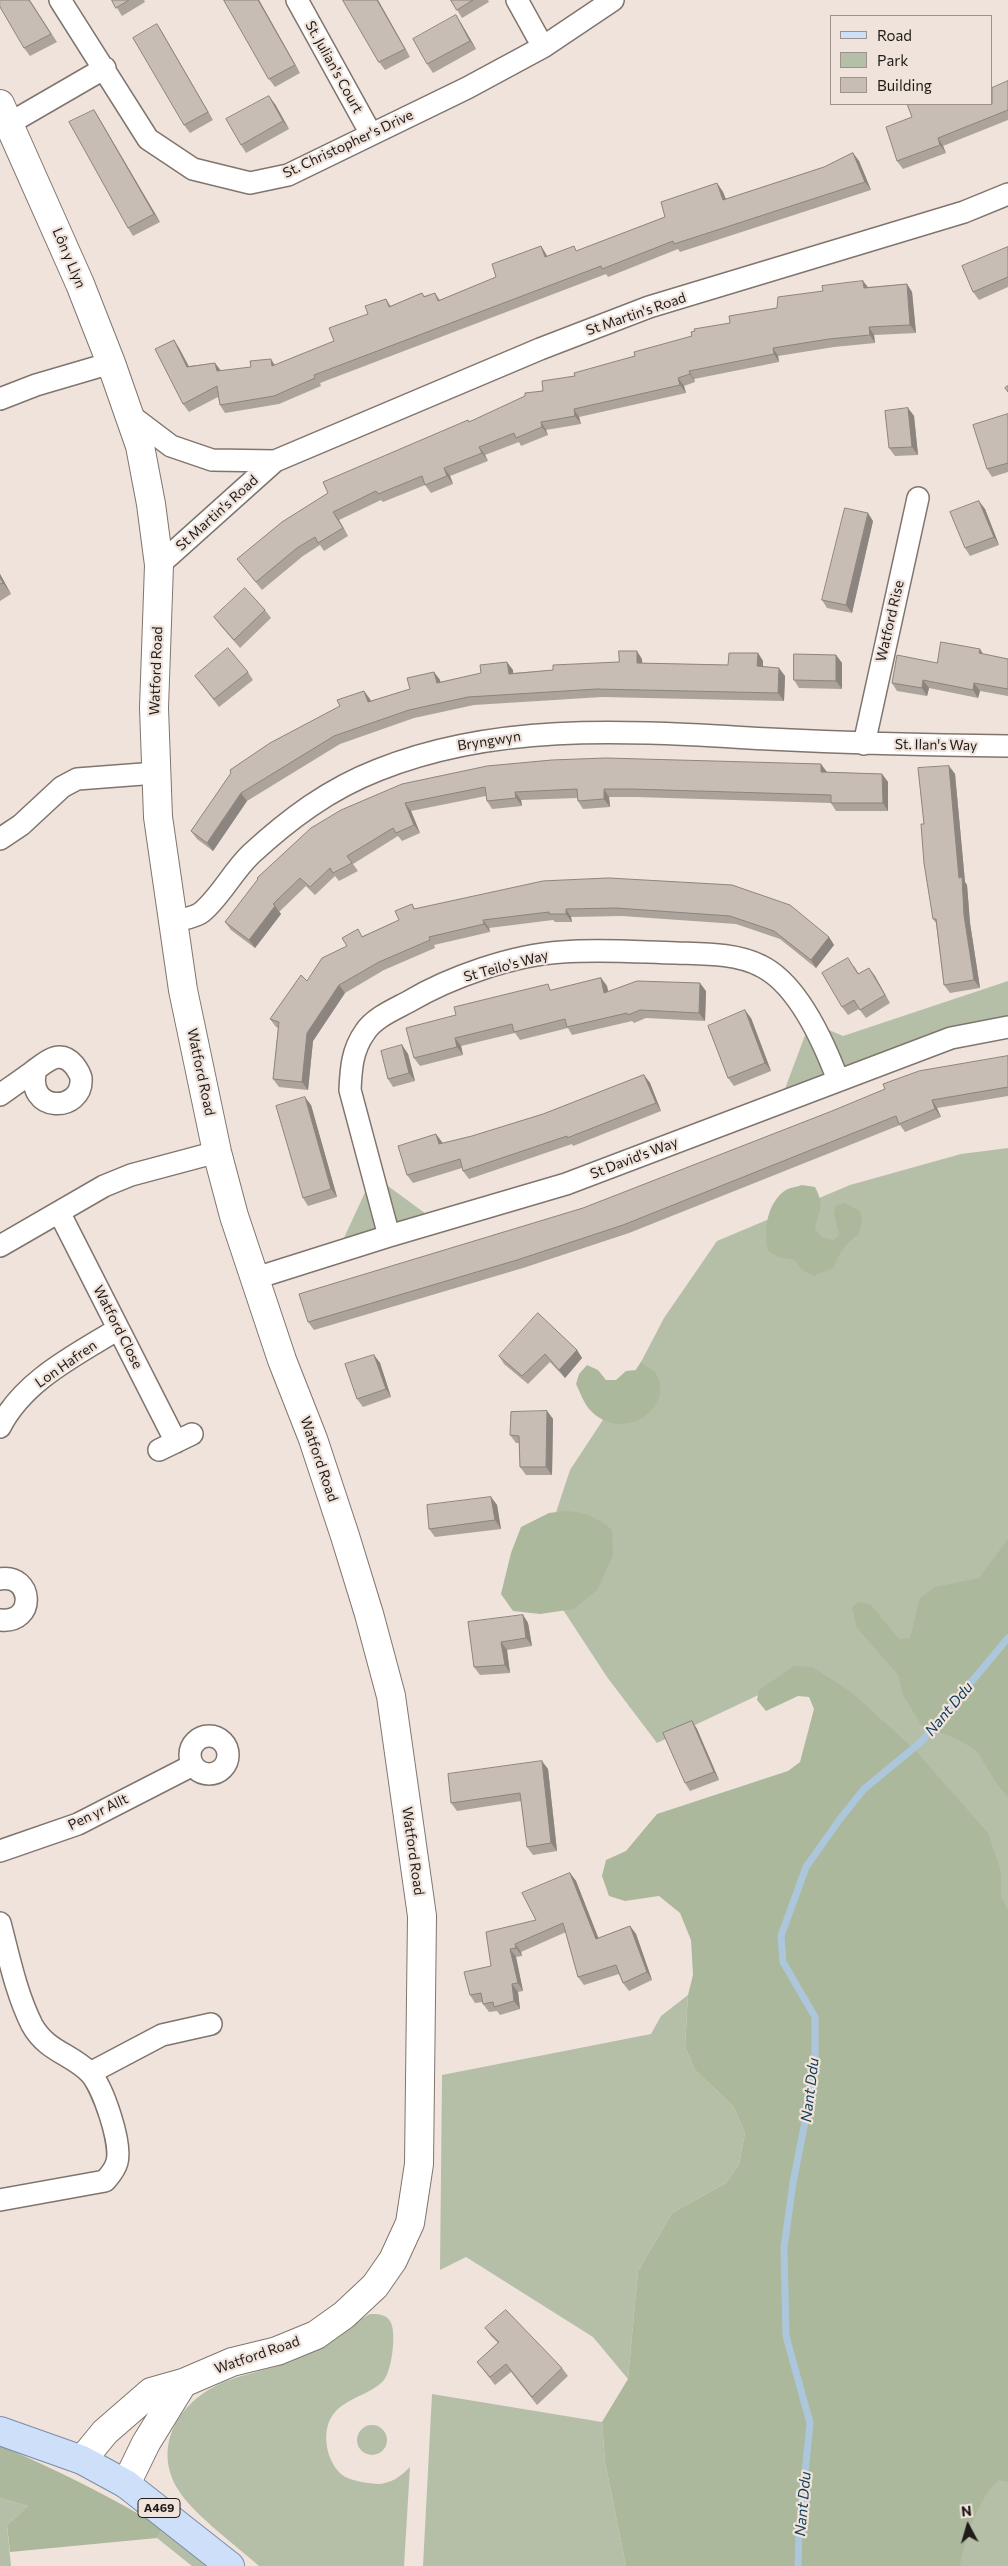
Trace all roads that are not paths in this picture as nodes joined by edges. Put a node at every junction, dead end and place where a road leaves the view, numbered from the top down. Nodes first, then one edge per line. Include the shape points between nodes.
1 (60, 0) edge
2 (297, 0) edge
3 (517, 0) edge
4 (613, 0) edge
5 (543, 47) junction
6 (105, 68) junction
7 (5, 114) edge
8 (371, 134) junction
9 (1008, 194) edge
10 (111, 362) junction
11 (0, 399) edge
12 (130, 415) junction
13 (275, 461) junction
14 (918, 498) dead end
15 (159, 565) junction
16 (864, 744) junction
17 (1008, 746) edge
18 (156, 773) junction
19 (0, 839) edge
20 (172, 922) junction
21 (1008, 1027) edge
22 (36, 1069) dead end
23 (838, 1080) junction
24 (0, 1095) edge
25 (218, 1152) junction
26 (59, 1212) junction
27 (389, 1236) junction
28 (0, 1246) edge
29 (256, 1278) junction
30 (118, 1329) junction
31 (0, 1427) edge
32 (176, 1442) dead end
33 (0, 1579) edge
34 (0, 1620) edge
35 (192, 1765) dead end
36 (0, 1851) edge
37 (0, 1923) edge
38 (211, 2024) dead end
39 (90, 2072) junction
40 (0, 2200) edge
41 (183, 2383) junction
42 (0, 2431) edge
43 (82, 2460) junction
44 (126, 2484) junction
45 (230, 2566) edge

1 - 6 street, St. Christopher's Drive
2 - 8 street, St. Julian's Court
3 - 5 street
4 - 5 street, St. Christopher's Drive
5 - 8 street, St. Christopher's Drive
6 - 7 street
6 - 8 street, St. Christopher's Drive via 148,139 193,169 250,183 288,175
7 - 10 street, Lôn y Llyn
9 - 13 street, St Martin's Road via 964,212 649,307 540,349
10 - 11 street via 36,384
10 - 12 street, Lôn y Llyn
12 - 13 street, St Martin's Road via 171,446 212,460
12 - 15 street, Watford Road via 144,466
13 - 15 street, St Martin's Road
14 - 16 street, Watford Rise
15 - 18 street, Watford Road via 154,708
16 - 17 street, St. Ilan's Way
16 - 20 street, Bryngwyn via 647,733 560,733 496,738 440,749 379,769 337,788 287,822 249,856 200,914
18 - 19 street via 77,779 62,787 28,819
18 - 20 street, Watford Road
20 - 25 street, Watford Road via 183,990
21 - 23 street, St David's Way via 951,1038
22 - 24 street
23 - 27 street, St David's Way via 566,1184
23 - 27 street, St Teilo's Way via 798,1000 781,979 761,966 739,958 631,951 561,952 525,958 466,975 420,994 385,1014 366,1030 356,1047 350,1090
25 - 26 street via 131,1175 104,1186
25 - 29 street, Watford Road via 234,1216
26 - 28 street
26 - 30 street, Watford Close
27 - 29 street, St David's Way
29 - 41 street, Watford Road via 345,1536 390,1696 422,1916 419,2164 410,2223 393,2260 375,2286 344,2315 316,2335 277,2351 232,2362
30 - 31 street, Lon Hafren via 40,1379 6,1414
30 - 32 street, Watford Close
33 - 34 street via 18,1582 27,1596 22,1612 16,1618
35 - 36 street, Pen yr Allt via 78,1824
37 - 39 street via 14,1977 33,2025 49,2046
38 - 39 street via 162,2035
39 - 40 street via 105,2103 118,2144 118,2161 113,2172 105,2181
41 - 43 street, Watford Road via 151,2392 105,2432
41 - 44 street via 146,2443
42 - 43 main road, A469
43 - 44 main road, A469
44 - 45 main road, A469

